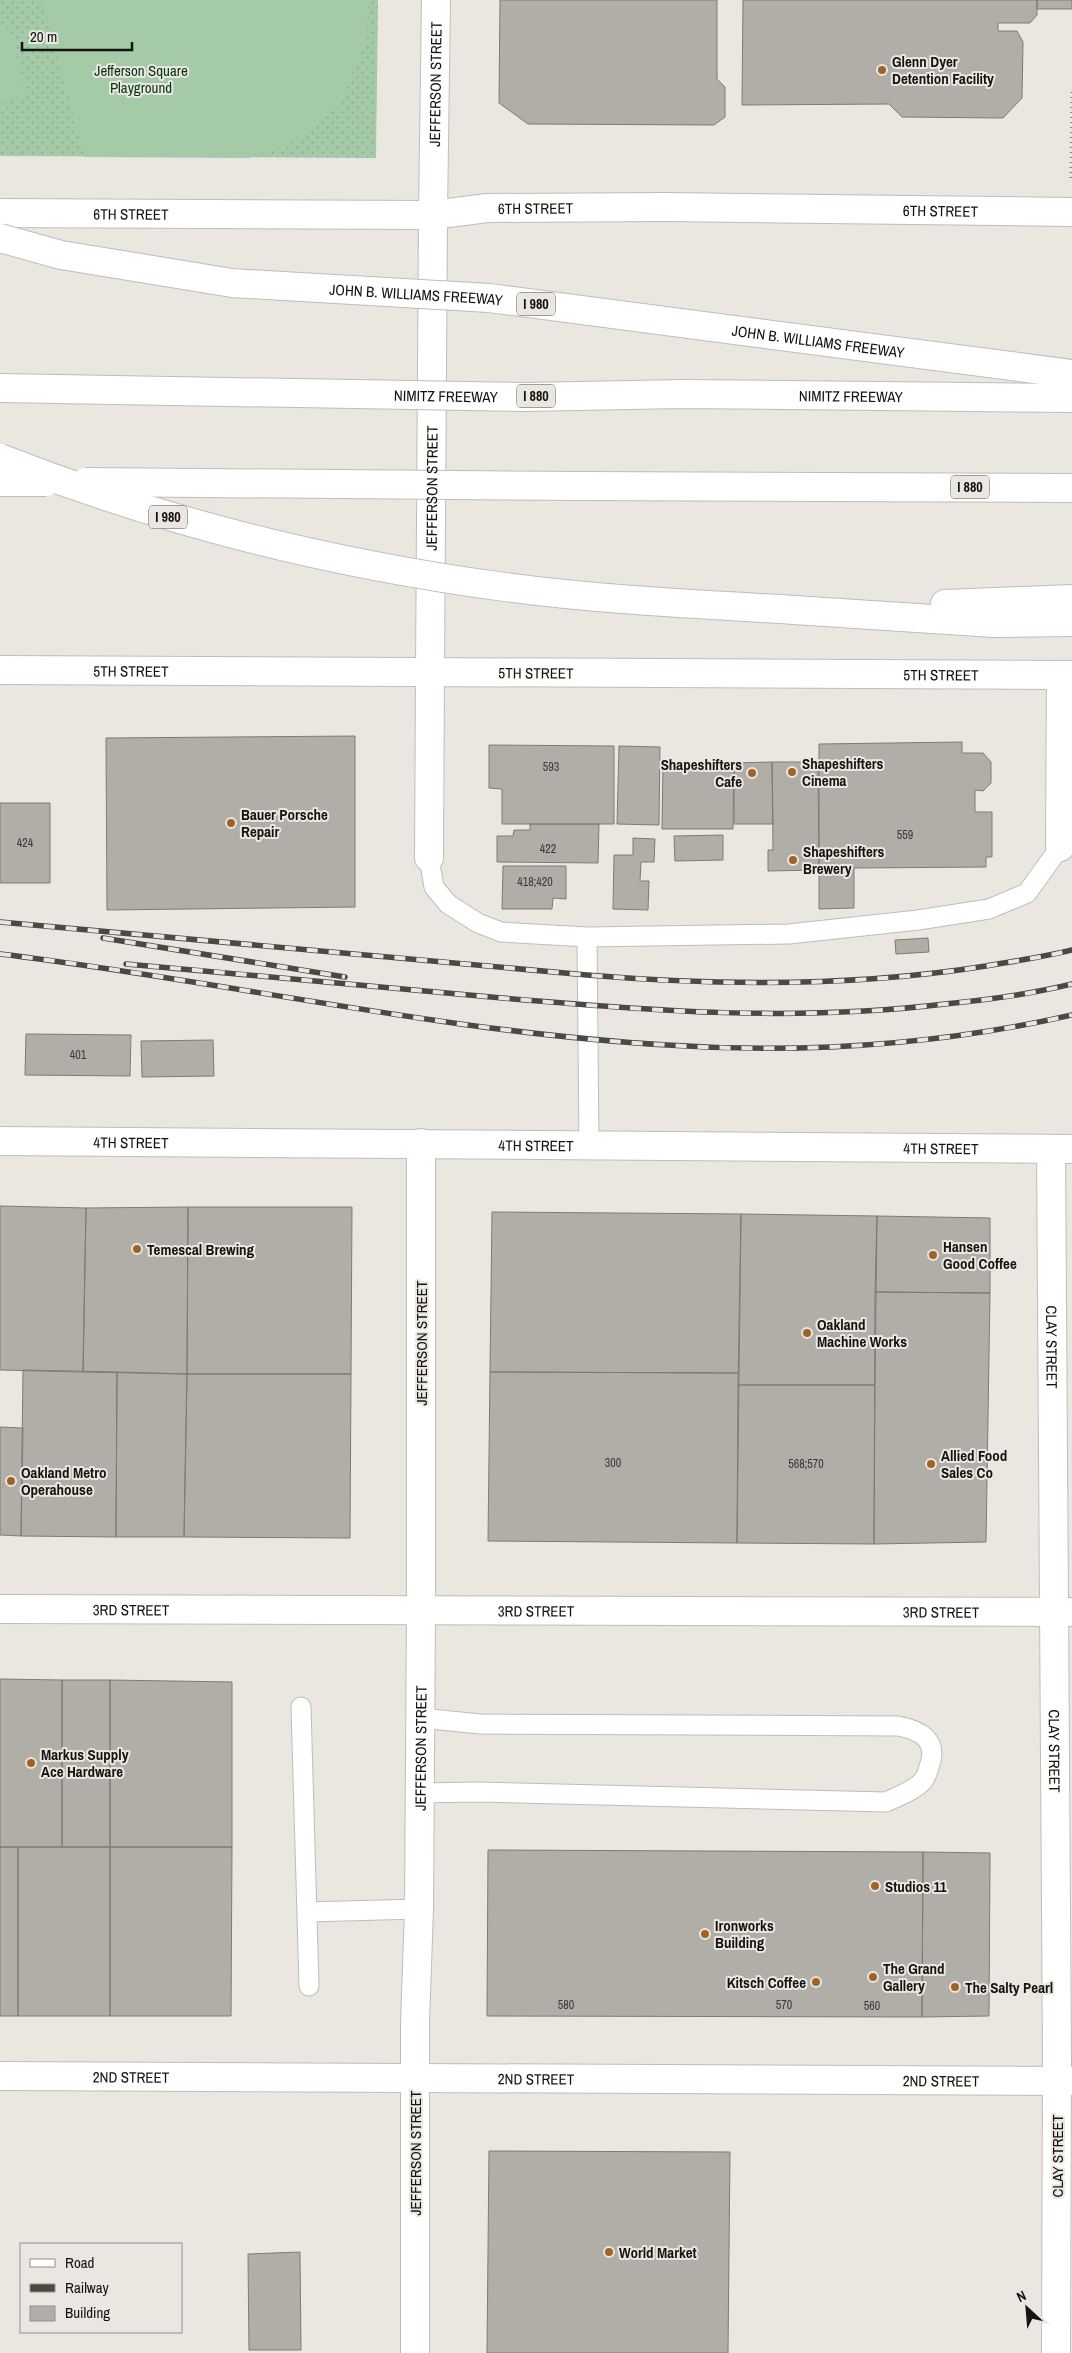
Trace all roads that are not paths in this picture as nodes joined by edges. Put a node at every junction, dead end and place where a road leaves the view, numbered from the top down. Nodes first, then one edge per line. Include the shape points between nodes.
1 (436, 0) edge
2 (1072, 212) edge
3 (0, 213) edge
4 (433, 215) junction
5 (0, 238) edge
6 (1072, 374) edge
7 (0, 388) edge
8 (1072, 398) edge
9 (0, 458) edge
10 (0, 482) edge
11 (1072, 488) edge
12 (1072, 599) edge
13 (794, 610) junction
14 (1072, 622) edge
15 (0, 670) edge
16 (430, 672) junction
17 (1067, 675) edge
18 (1066, 846) edge
19 (429, 858) joint
20 (587, 937) junction
21 (0, 1141) edge
22 (421, 1143) junction
23 (589, 1145) junction
24 (1062, 1149) edge
25 (0, 1608) edge
26 (422, 1609) junction
27 (1063, 1612) edge
28 (301, 1707) dead end
29 (421, 1718) junction
30 (420, 1793) junction
31 (419, 1909) junction
32 (307, 1912) junction
33 (308, 1986) dead end
34 (0, 2076) edge
35 (415, 2079) junction
36 (1064, 2081) edge
37 (415, 2353) edge
38 (1056, 2353) edge

1 - 4 main road, JEFFERSON STREET
2 - 4 main road, 6TH STREET via 507,207
3 - 4 main road, 6TH STREET
4 - 16 main road, JEFFERSON STREET
5 - 6 main road, JOHN B. WILLIAMS FREEWAY / I 980, bridge via 61,255 232,283 489,298
7 - 8 main road, NIMITZ FREEWAY / I 880, bridge via 526,396 683,394
9 - 13 main road, I 980, bridge via 177,520 351,562 526,590
10 - 11 main road, I 880, bridge
12 - 13 main road
13 - 14 main road via 994,622
15 - 16 main road, 5TH STREET
16 - 17 main road, 5TH STREET
16 - 19 main road, JEFFERSON STREET
17 - 18 main road
18 - 20 lane via 1027,893 989,908 918,920 789,934
19 - 20 lane via 434,887 448,904 478,923 501,932
20 - 23 lane
21 - 22 main road, 4TH STREET
22 - 23 main road, 4TH STREET
22 - 26 main road, JEFFERSON STREET
23 - 24 main road, 4TH STREET
24 - 27 main road, CLAY STREET
25 - 26 main road, 3RD STREET
26 - 27 main road, 3RD STREET
26 - 29 main road, JEFFERSON STREET
27 - 36 main road, CLAY STREET
28 - 32 lane
29 - 30 main road, JEFFERSON STREET
29 - 30 lane via 480,1724 898,1726 917,1730 929,1742 934,1756 924,1780 886,1802
30 - 31 main road, JEFFERSON STREET
31 - 32 lane
31 - 35 main road, JEFFERSON STREET
32 - 33 lane
34 - 35 main road, 2ND STREET
35 - 36 main road, 2ND STREET
35 - 37 main road, JEFFERSON STREET
36 - 38 main road, CLAY STREET

